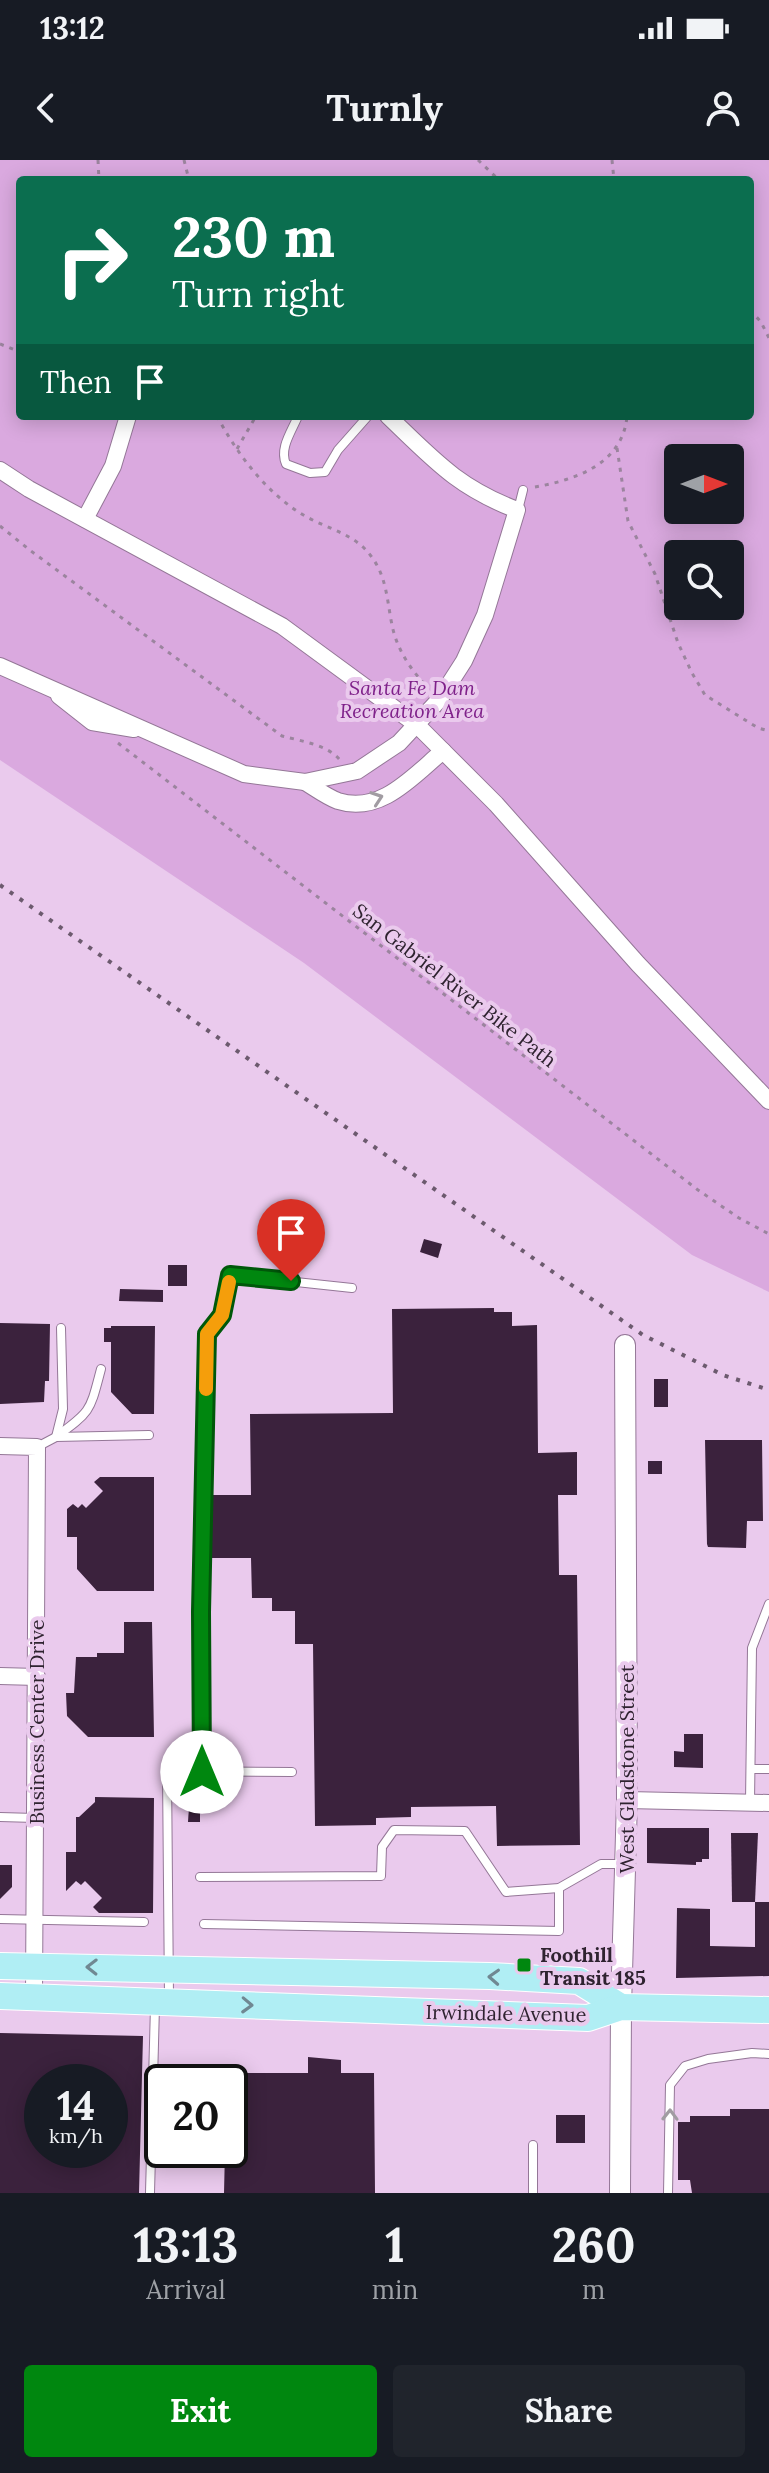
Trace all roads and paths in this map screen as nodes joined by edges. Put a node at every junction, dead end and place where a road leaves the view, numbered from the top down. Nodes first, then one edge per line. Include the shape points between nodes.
1 (478, 160) edge
2 (495, 176) edge
3 (754, 314) edge
4 (769, 338) edge
5 (127, 420) edge
6 (219, 420) edge
7 (254, 420) edge
8 (296, 420) edge
9 (364, 420) edge
10 (392, 420) edge
11 (627, 420) edge
12 (617, 448) junction
13 (237, 449) junction
14 (0, 470) edge
15 (523, 490) joint
16 (517, 510) junction
17 (85, 519) junction
18 (0, 526) edge
19 (0, 666) edge
20 (439, 700) junction
21 (417, 725) junction
22 (769, 731) edge
23 (443, 751) junction
24 (129, 752) dead end
25 (348, 773) junction
26 (305, 782) junction
27 (769, 1101) edge
28 (769, 1234) edge
29 (352, 1288) dead end
30 (61, 1328) dead end
31 (625, 1345) dead end
32 (101, 1369) dead end
33 (149, 1435) dead end
34 (56, 1437) junction
35 (0, 1446) edge
36 (37, 1447) junction
37 (769, 1604) edge
38 (0, 1676) edge
39 (37, 1677) junction
40 (751, 1769) junction
41 (769, 1769) edge
42 (202, 1772) junction
43 (292, 1772) dead end
44 (627, 1800) junction
45 (750, 1803) junction
46 (769, 1803) edge
47 (0, 1817) edge
48 (36, 1818) junction
49 (626, 1864) junction
50 (200, 1877) dead end
51 (559, 1888) junction
52 (0, 1919) edge
53 (35, 1920) junction
54 (144, 1922) dead end
55 (204, 1924) dead end
56 (0, 1966) edge
57 (35, 1966) junction
58 (170, 1969) junction
59 (0, 1996) edge
60 (34, 1997) junction
61 (162, 2002) junction
62 (621, 2007) junction
63 (769, 2010) edge
64 (769, 2054) edge
65 (533, 2145) dead end
66 (150, 2193) edge
67 (533, 2193) edge
68 (620, 2193) edge
69 (668, 2193) edge

1 - 2 path
3 - 4 path
5 - 17 street via 113,466
6 - 13 path
7 - 13 path
8 - 9 lane via 284,448 286,464 317,473 329,468
10 - 16 street via 448,475
11 - 12 path
12 - 15 path via 607,460 563,482
12 - 22 path via 628,521 655,574 692,673 705,695
13 - 20 path via 267,486 300,513 361,543 374,559 389,596 402,655
14 - 17 street
15 - 16 lane
16 - 20 street via 485,615
17 - 21 street via 282,626
18 - 25 path via 282,736 338,755
19 - 26 street via 49,687 92,722 144,730 244,774
20 - 21 street
21 - 23 street
21 - 25 street via 399,743
26 -> 23 street via 337,801 372,802 396,791
23 - 27 street
24 - 28 path, San Gabriel River Bike Path via 698,1190
25 - 26 street
29 - 42 lane via 230,1275 222,1315 207,1334
30 - 34 lane via 63,1409
31 - 44 street, West Gladstone Street
32 - 34 lane via 91,1407
33 - 34 lane
34 - 36 lane
35 - 36 street
36 - 39 street, Business Center Drive
37 - 40 lane via 752,1648
38 - 39 street
39 - 48 street, Business Center Drive
40 - 41 lane
40 - 45 lane
42 - 43 lane
42 - 58 lane via 167,1771
44 - 45 street
44 - 49 street, West Gladstone Street
45 - 46 street
47 - 48 lane
48 - 53 street, Business Center Drive
49 - 51 lane via 601,1864
49 - 62 street, West Gladstone Street
50 - 51 lane via 381,1876 382,1847 394,1830 465,1831 506,1892
51 - 55 lane via 559,1931
52 - 53 lane
53 - 54 lane
53 - 57 street, Business Center Drive
56 - 57 main road, Irwindale Avenue
58 -> 57 main road, Irwindale Avenue
57 - 60 street, Business Center Drive
58 - 61 lane
62 -> 58 main road, Irwindale Avenue via 579,1981
59 - 60 main road, Irwindale Avenue
60 - 61 main road, Irwindale Avenue
61 -> 62 main road, Irwindale Avenue via 588,2018
61 - 66 lane
62 - 63 main road
62 - 68 street, West Gladstone Street
69 -> 64 lane via 670,2085 685,2066
65 - 67 lane

